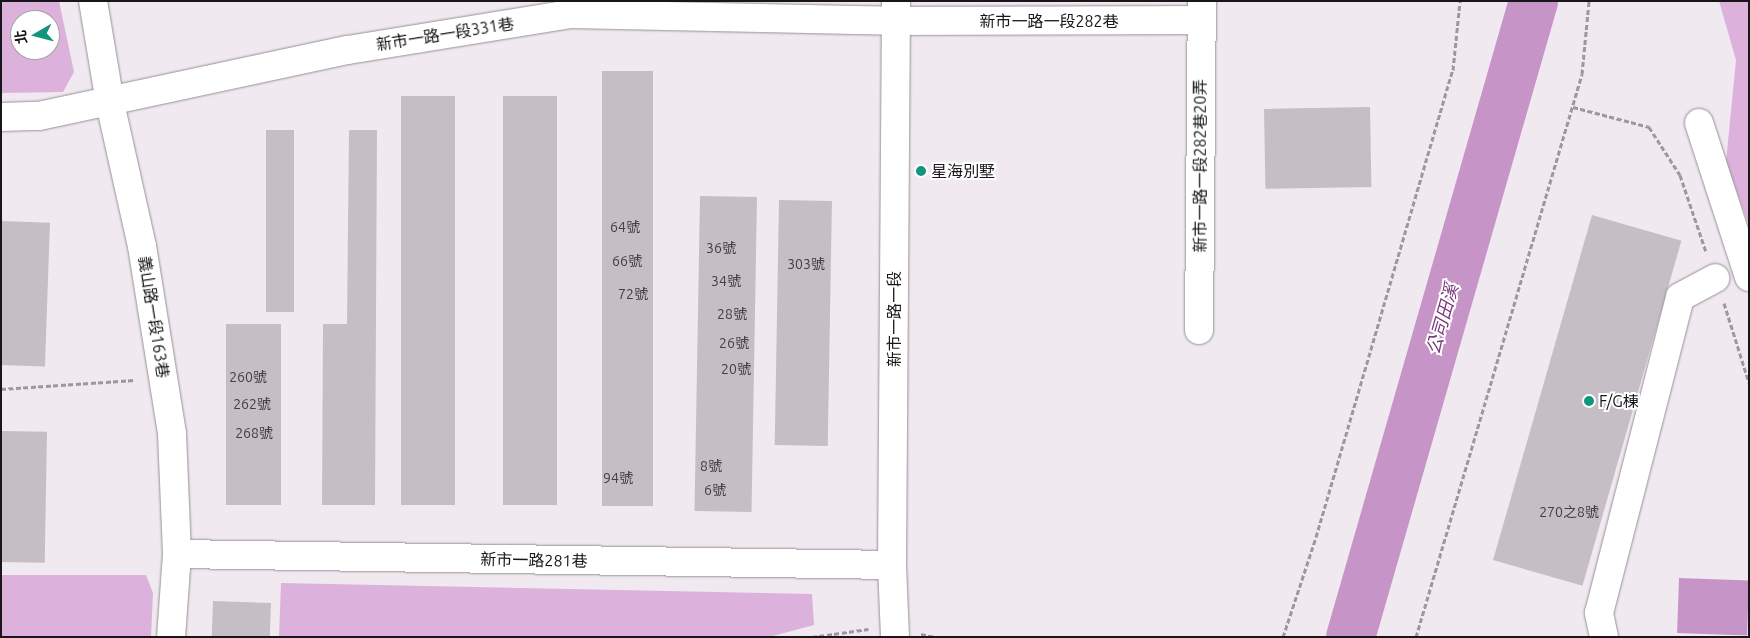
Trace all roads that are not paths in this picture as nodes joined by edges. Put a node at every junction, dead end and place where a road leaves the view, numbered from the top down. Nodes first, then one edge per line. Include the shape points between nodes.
1 (93, 1) edge
2 (896, 11) edge
3 (1202, 11) edge
4 (110, 103) junction
5 (1, 117) edge
6 (1699, 123) dead end
7 (1749, 277) edge
8 (1715, 278) road end
9 (1199, 330) dead end
10 (177, 554) junction
11 (892, 566) junction
12 (171, 637) edge
13 (895, 637) edge
14 (1604, 637) edge

1 - 4 street, 義山路一段163巷
2 - 3 street, 新市一路一段282巷
2 - 4 street, 新市一路一段331巷 via 570,14 348,50
2 - 11 street, 新市一路一段
3 - 9 street, 新市一路一段282巷20弄
4 - 5 street, 新市一路一段331巷 via 39,116
4 - 10 street, 義山路一段163巷 via 142,246 172,434
6 - 7 street
8 - 14 street via 1680,297 1599,613
10 - 11 street, 新市一路281巷
10 - 12 street, 義山路一段163巷
11 - 13 street, 新市一路一段

